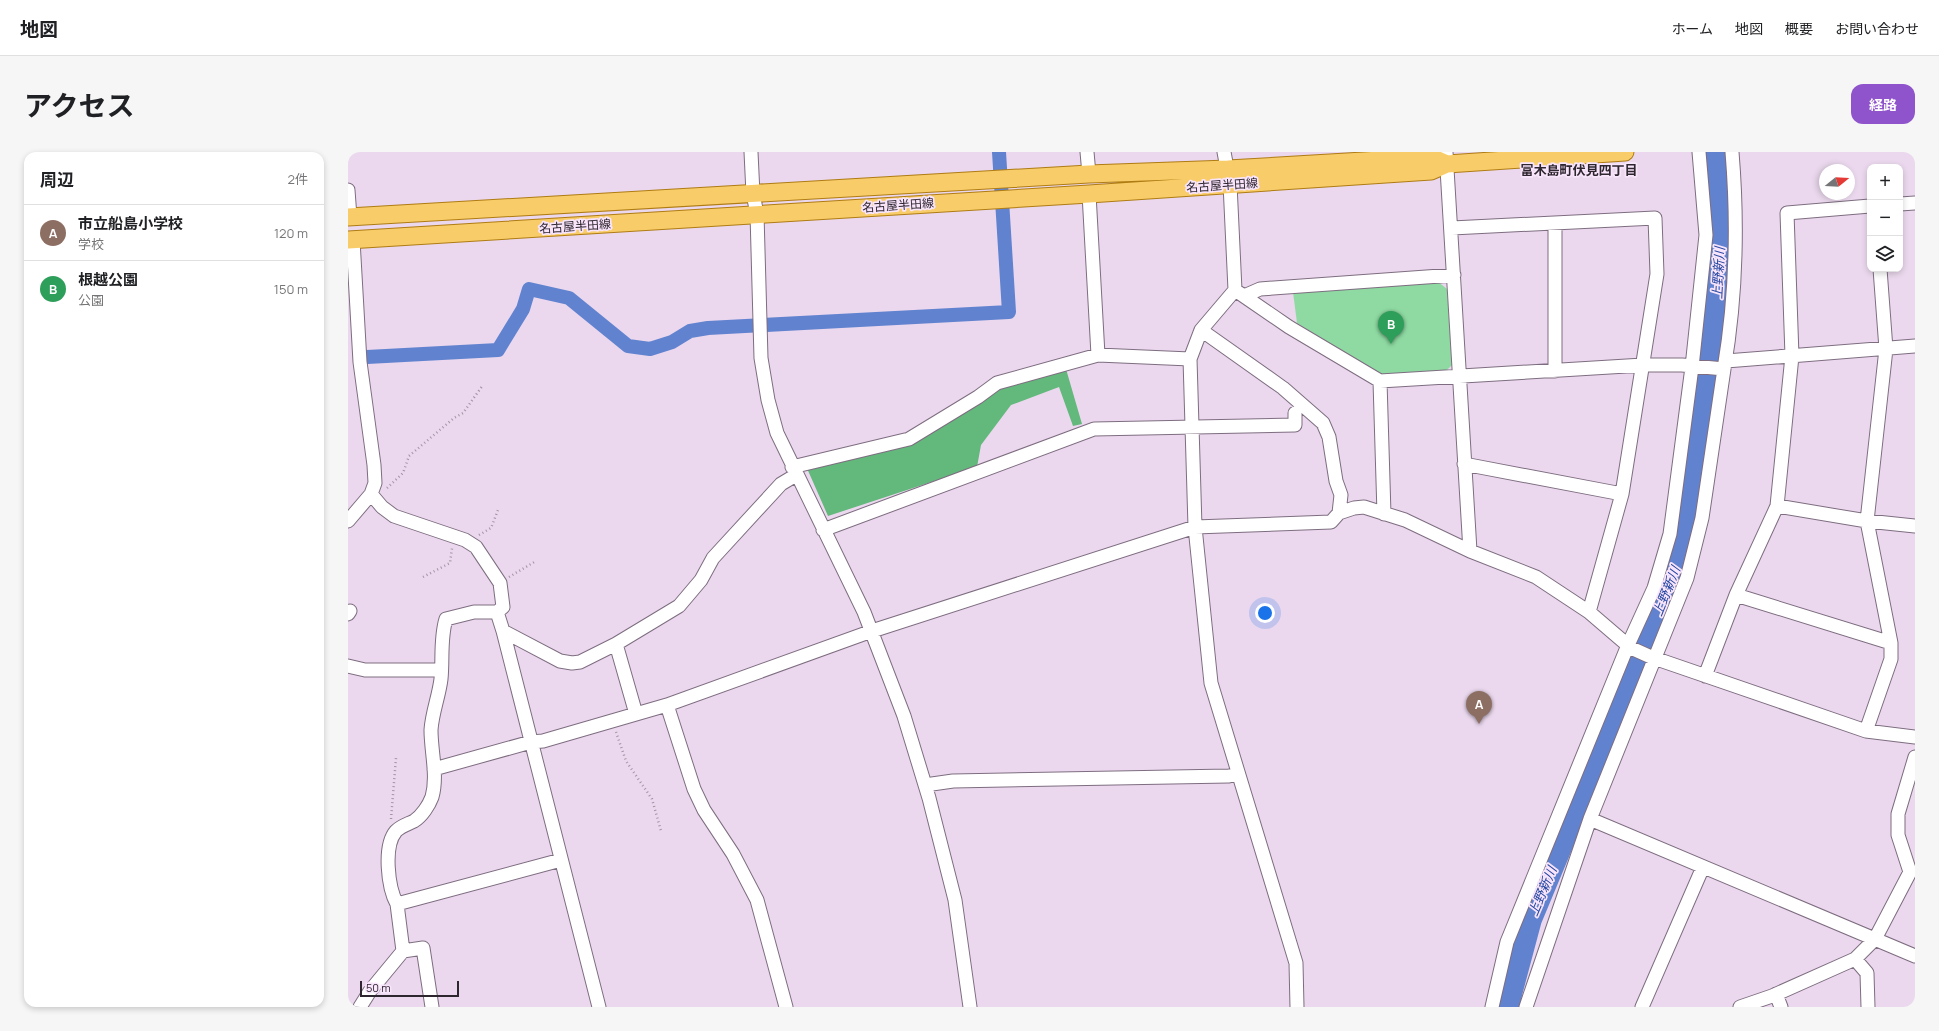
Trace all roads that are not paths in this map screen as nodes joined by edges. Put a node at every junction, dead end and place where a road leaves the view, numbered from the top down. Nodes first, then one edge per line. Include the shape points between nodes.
1 (751, 152) edge
2 (1088, 152) edge
3 (1224, 152) edge
4 (1625, 152) edge
5 (1699, 152) edge
6 (1732, 152) edge
7 (1446, 158) edge
8 (1089, 174) junction
9 (1229, 177) junction
10 (348, 190) edge
11 (753, 194) junction
12 (1089, 194) junction
13 (1915, 203) edge
14 (1903, 204) edge
15 (1867, 206) edge
16 (757, 214) junction
17 (349, 217) edge
18 (1555, 223) junction
19 (1452, 228) junction
20 (350, 240) edge
21 (1880, 272) edge
22 (1454, 275) junction
23 (1239, 293) junction
24 (1201, 330) junction
25 (1915, 346) edge
26 (1886, 348) junction
27 (1098, 355) junction
28 (1792, 356) junction
29 (1190, 359) junction
30 (354, 363) edge
31 (1643, 365) junction
32 (1722, 366) junction
33 (1692, 367) junction
34 (1555, 371) junction
35 (1461, 376) junction
36 (1380, 381) junction
37 (1295, 413) dead end
38 (1192, 426) junction
39 (1464, 464) junction
40 (794, 471) junction
41 (1622, 494) junction
42 (373, 496) junction
43 (1777, 506) junction
44 (1339, 513) junction
45 (1384, 514) junction
46 (348, 521) edge
47 (1866, 521) junction
48 (1915, 526) edge
49 (1195, 527) junction
50 (823, 530) junction
51 (1470, 551) junction
52 (1736, 595) junction
53 (497, 612) junction
54 (1589, 612) junction
55 (503, 631) junction
56 (872, 631) junction
57 (1891, 643) junction
58 (616, 644) junction
59 (1630, 647) junction
60 (1653, 658) junction
61 (348, 667) edge
62 (441, 670) junction
63 (1705, 676) junction
64 (667, 705) junction
65 (636, 714) junction
66 (1866, 731) junction
67 (1915, 737) edge
68 (531, 742) junction
69 (1915, 757) edge
70 (434, 769) junction
71 (1238, 774) junction
72 (925, 785) junction
73 (1590, 819) junction
74 (561, 860) junction
75 (1703, 867) junction
76 (1912, 872) edge
77 (397, 904) junction
78 (1875, 939) junction
79 (403, 951) junction
80 (1915, 956) edge
81 (1855, 958) junction
82 (1776, 994) junction
83 (360, 1007) edge
84 (432, 1007) edge
85 (599, 1007) edge
86 (786, 1007) edge
87 (970, 1007) edge
88 (1297, 1007) edge
89 (1492, 1007) edge
90 (1526, 1007) edge
91 (1642, 1007) edge
92 (1740, 1007) edge
93 (1781, 1007) edge
94 (1868, 1007) edge

1 - 11 street
2 - 8 street
3 - 9 street
4 - 7 main road, 名古屋半田線
5 - 33 street via 1706,235
6 - 32 street via 1735,261
7 - 9 main road, 名古屋半田線 via 1431,157
7 - 19 street
8 - 9 main road, 名古屋半田線
8 - 11 main road, 名古屋半田線
9 - 12 main road, 名古屋半田線
9 - 23 street
10 - 17 street
11 - 16 street
11 - 17 main road, 名古屋半田線
12 - 16 main road, 名古屋半田線
12 - 27 street
13 - 14 street
15 - 28 street via 1787,213
16 - 20 main road, 名古屋半田線
16 - 40 street via 761,358 777,433
18 - 19 street
18 - 31 street via 1655,218 1657,274
18 - 34 street
19 - 22 street
20 - 30 street
21 - 26 street
22 - 23 street via 1260,289
22 - 35 street
23 - 24 street
23 - 36 street via 1289,327
24 - 29 street
24 - 44 street via 1284,388 1323,423 1330,437 1336,481 1341,496
25 - 26 street
26 - 28 street
26 - 47 street
27 - 29 street
27 - 40 street via 997,383 909,439
28 - 32 street
28 - 43 street
29 - 38 street
30 - 42 street via 374,465
31 - 33 street
31 - 34 street
31 - 41 street
32 - 33 street
32 - 60 street via 1702,518 1687,578
33 - 59 street via 1670,534 1654,588
34 - 35 street
35 - 36 street
35 - 39 street
36 - 45 street
37 - 38 street via 1295,425
38 - 49 street
38 - 50 street via 1094,429
39 - 41 street
39 - 51 street
40 - 50 street
40 - 58 street via 718,552 701,580 679,606
41 - 54 street
42 - 46 street
42 - 53 street via 394,516 414,521 476,547 500,583 503,606
43 - 47 street
43 - 52 street
44 - 45 street via 1364,507
44 - 49 street via 1331,522
45 - 51 street via 1405,520
47 - 48 street
47 - 57 street
49 - 56 street
49 - 71 street via 1211,683
50 - 56 street
51 - 54 street via 1536,578
52 - 57 street
52 - 63 street
53 - 55 street
53 - 62 street via 474,612 446,619
54 - 59 street
55 - 58 street via 560,661 572,663 580,662
55 - 68 street
56 - 64 street
56 - 72 street via 904,716
57 - 66 street via 1891,659
58 - 65 street
59 - 60 street
59 - 89 street via 1507,942
60 - 63 street
60 - 73 street
61 - 62 street via 365,670
62 - 70 street via 432,722
63 - 66 street
64 - 65 street
64 - 86 street via 694,789 757,900
65 - 68 street via 543,741
66 - 67 street
68 - 70 street
68 - 74 street
69 - 76 street via 1898,814 1898,835
70 - 77 street via 434,785 428,806 416,820 397,830 392,837 389,871
71 - 72 street via 953,781
71 - 88 street via 1296,963
72 - 87 street via 955,900
73 - 75 street
73 - 90 street
74 - 77 street
74 - 85 street
75 - 78 street
75 - 91 street
76 - 78 street
77 - 79 street
78 - 80 street
78 - 81 street
79 - 83 street
79 - 84 street via 423,948
81 - 82 street
81 - 94 street via 1867,973
82 - 92 street
82 - 93 street

